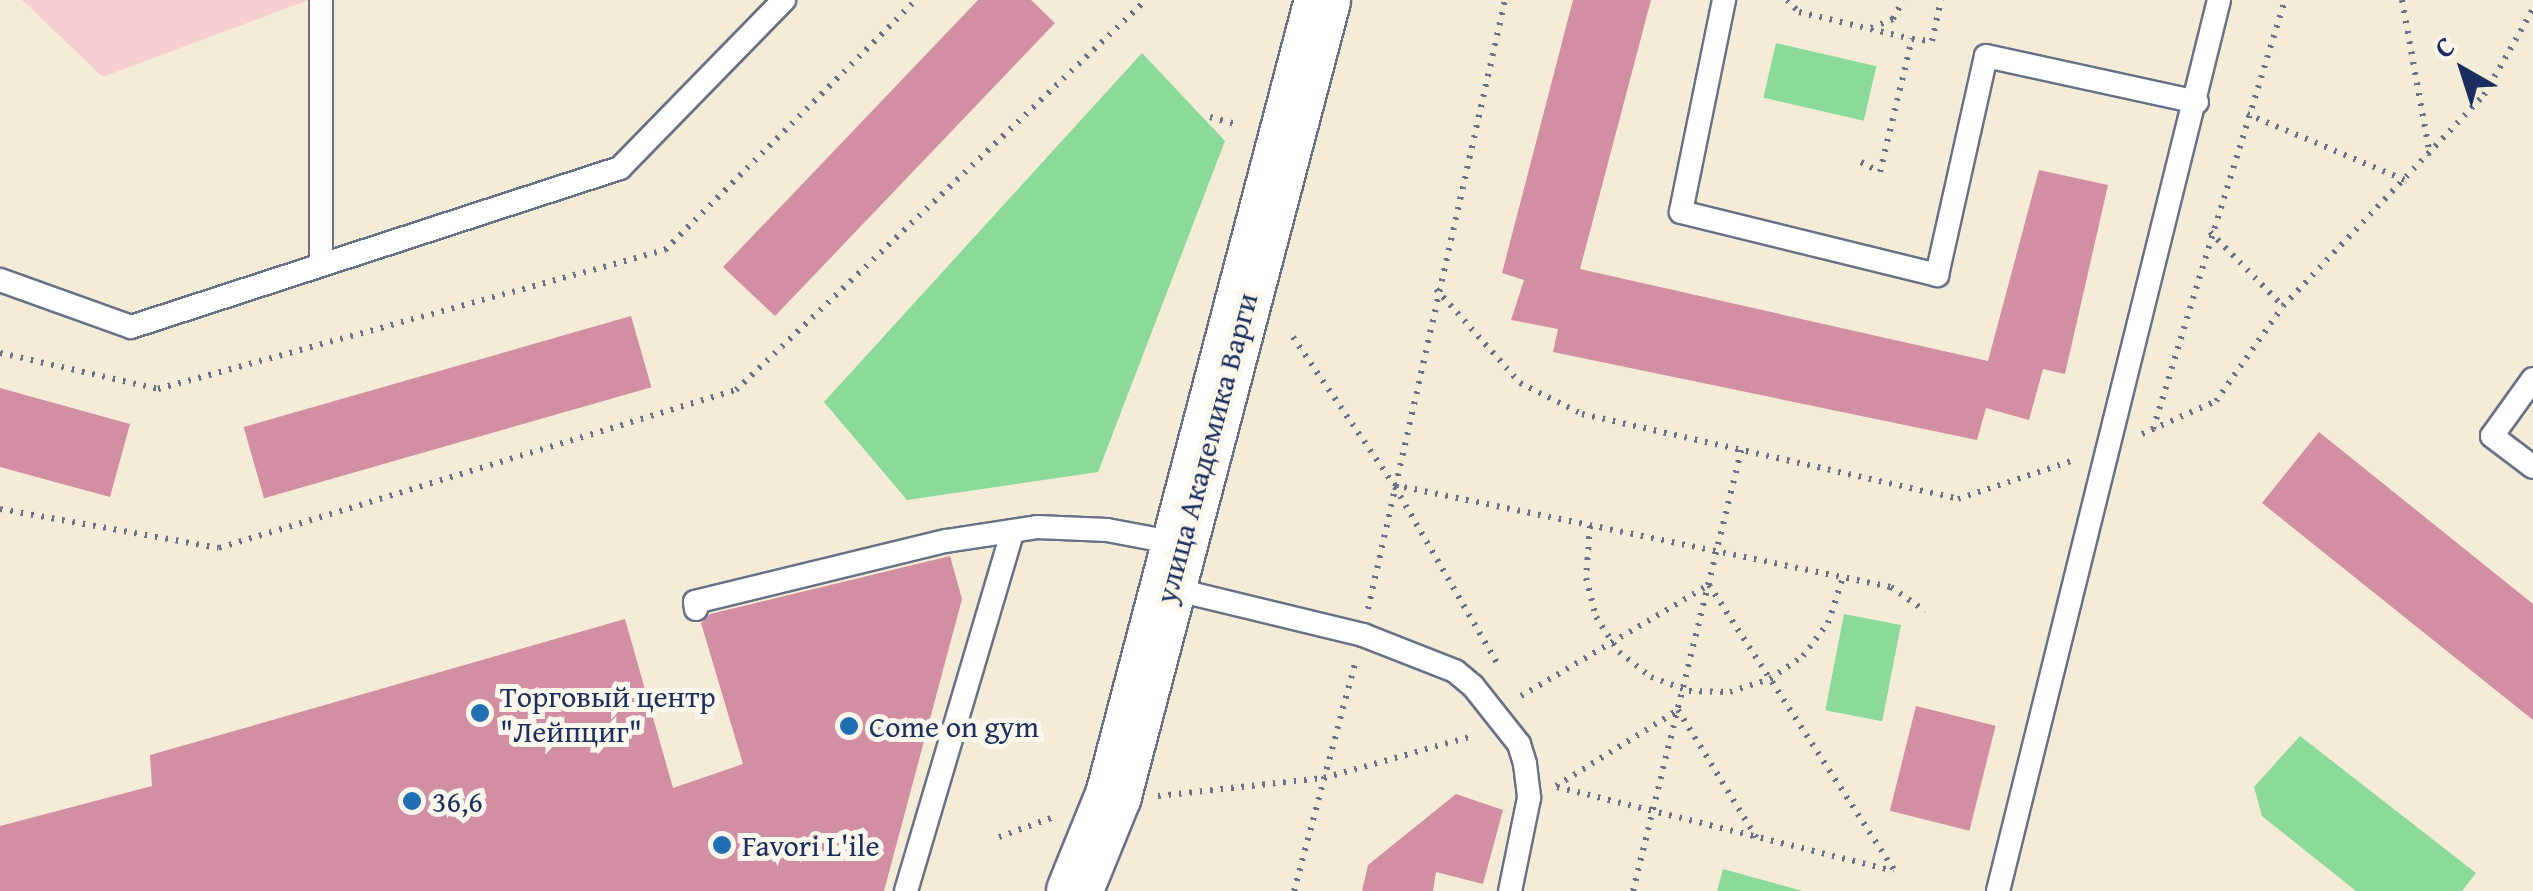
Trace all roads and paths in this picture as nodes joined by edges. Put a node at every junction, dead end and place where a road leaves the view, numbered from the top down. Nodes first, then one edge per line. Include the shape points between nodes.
1 (321, 0) edge
2 (784, 0) edge
3 (916, 0) edge
4 (1146, 0) edge
5 (1322, 0) edge
6 (1505, 0) edge
7 (1724, 0) edge
8 (1787, 0) edge
9 (1904, 0) edge
10 (1941, 0) edge
11 (2219, 0) edge
12 (2284, 0) edge
13 (2402, 0) edge
14 (2533, 9) edge
15 (1870, 29) junction
16 (1912, 39) junction
17 (2197, 102) junction
18 (2247, 114) junction
19 (2430, 157) junction
20 (1861, 162) dead end
21 (2407, 180) junction
22 (2210, 232) junction
23 (321, 265) junction
24 (0, 280) edge
25 (1436, 289) junction
26 (2283, 306) junction
27 (1292, 337) dead end
28 (0, 353) edge
29 (2533, 380) edge
30 (2153, 429) junction
31 (2113, 447) junction
32 (1741, 450) junction
33 (2533, 467) edge
34 (1394, 485) junction
35 (0, 508) edge
36 (1590, 526) junction
37 (1012, 533) junction
38 (1718, 552) junction
39 (1175, 566) junction
40 (1843, 578) junction
41 (1709, 586) junction
42 (696, 609) dead end
43 (1925, 611) dead end
44 (1362, 634) junction
45 (1612, 642) junction
46 (1770, 679) junction
47 (1683, 689) junction
48 (1518, 698) junction
49 (1678, 710) junction
50 (1497, 716) junction
51 (1324, 778) junction
52 (1526, 778) junction
53 (1556, 786) junction
54 (1114, 795) junction
55 (1652, 812) junction
56 (999, 836) dead end
57 (1758, 840) junction
58 (906, 891) edge
59 (1074, 891) edge
60 (1294, 891) edge
61 (1510, 891) edge
62 (1632, 891) edge
63 (1998, 891) edge

1 - 23 lane
2 - 23 lane via 620,168
3 - 28 path via 666,250 158,389
4 - 35 path via 736,390 219,548
5 - 39 street, улица Академика Варги
6 - 25 path
7 - 17 lane via 1681,212 1937,275 1986,56
8 - 15 path via 1799,12
9 - 15 path via 1893,18
10 - 16 path via 1932,40
11 - 17 lane
12 - 18 path
13 - 19 path
14 - 19 path via 2484,95
15 - 16 path
16 - 20 path via 1880,172
17 - 31 lane
18 - 21 path
18 - 22 path
19 - 21 path
21 - 26 path
22 - 26 path
22 - 30 path
23 - 24 lane via 131,327
25 - 32 path via 1540,398
25 - 34 path
26 - 30 path via 2216,401
27 - 34 path
29 - 33 lane via 2492,436
30 - 31 path
31 - 32 path via 1958,499
31 - 63 lane
32 - 38 path
34 - 36 path
34 - 44 path
34 - 48 path
36 - 38 path
36 - 45 path via 1586,578 1596,617
37 - 39 lane via 1036,527 1107,530
37 - 42 lane via 946,541 791,578 694,602
37 - 58 lane
38 - 40 path
38 - 41 path
39 - 44 lane
39 - 54 street, улица Академика Варги
40 - 43 path via 1891,587
40 - 46 path via 1828,623 1803,656
41 - 45 path
41 - 46 path
41 - 47 path
44 - 50 lane via 1455,671
44 - 51 path
45 - 47 path via 1651,677
45 - 48 path
46 - 47 path via 1730,692
46 - 57 path via 1895,871
47 - 49 path
48 - 50 path
49 - 53 path
49 - 55 path
49 - 57 path
50 - 51 path via 1466,740
50 - 52 lane via 1519,744
51 - 54 path via 1167,797
51 - 60 path
52 - 53 path
52 - 61 lane via 1529,798
53 - 55 path
54 - 56 path
54 - 59 street, улица Академика Варги
55 - 57 path
55 - 62 path

